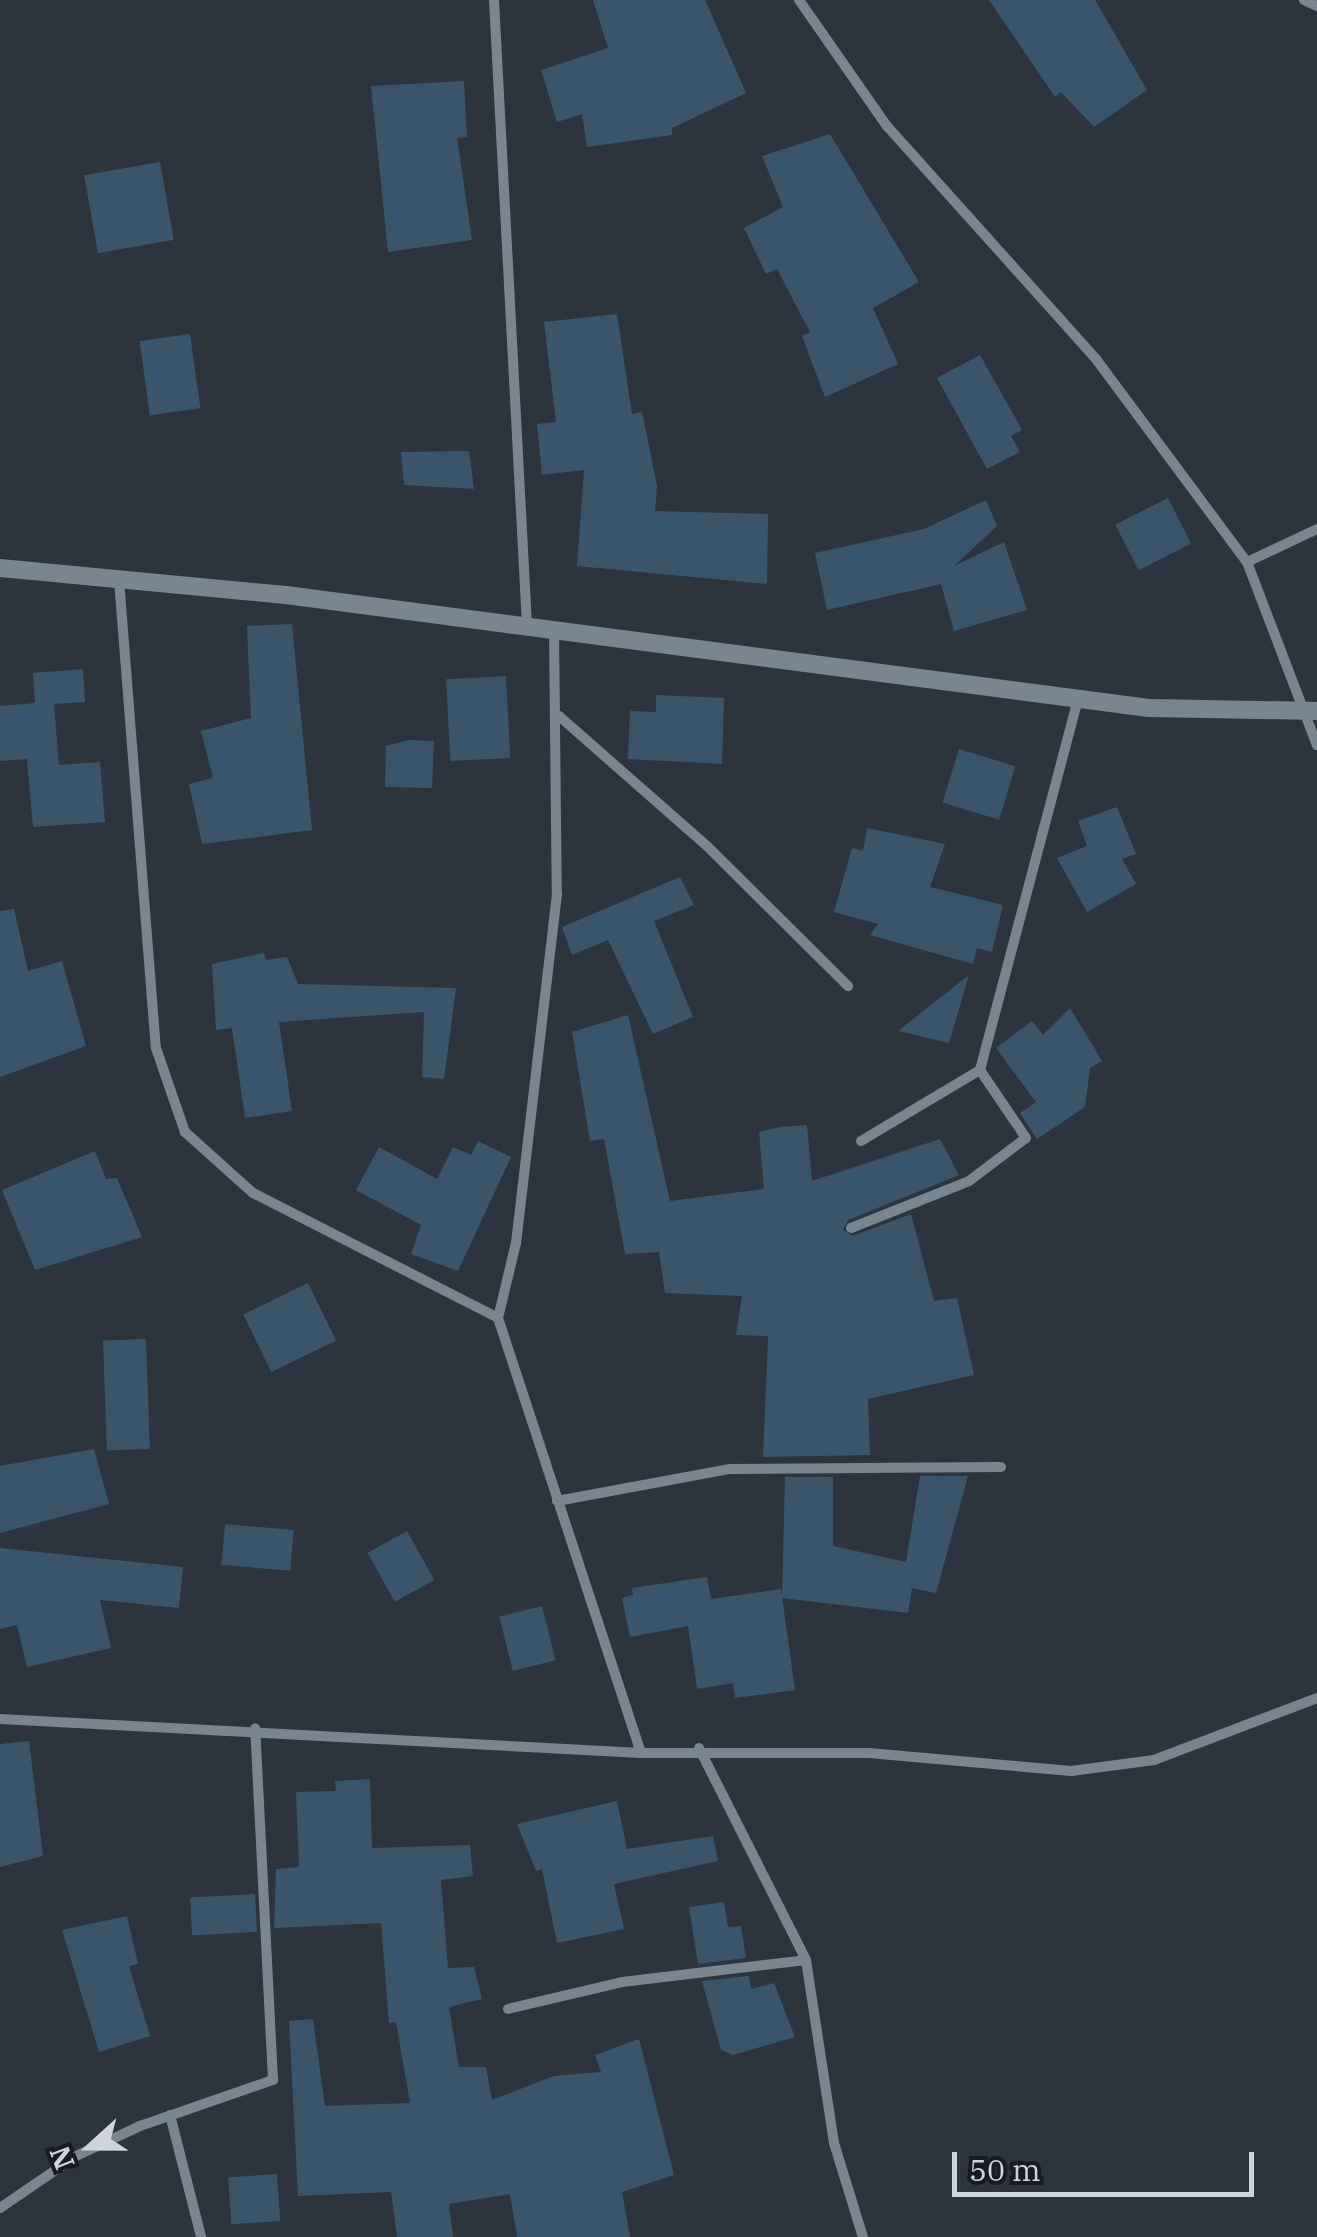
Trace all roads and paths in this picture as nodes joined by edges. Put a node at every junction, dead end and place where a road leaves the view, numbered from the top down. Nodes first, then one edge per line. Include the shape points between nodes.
1 (494, 0) edge
2 (800, 0) edge
3 (1304, 0) edge
4 (1317, 6) edge
5 (1317, 529) edge
6 (1247, 562) junction
7 (0, 568) edge
8 (119, 580) junction
9 (526, 625) junction
10 (554, 629) junction
11 (1078, 699) junction
12 (1313, 711) edge
13 (558, 716) junction
14 (1317, 744) edge
15 (848, 986) dead end
16 (980, 1070) junction
17 (861, 1141) dead end
18 (851, 1228) dead end
19 (498, 1318) junction
20 (1001, 1466) dead end
21 (558, 1500) junction
22 (1317, 1698) edge
23 (0, 1719) edge
24 (256, 1728) junction
25 (699, 1748) junction
26 (641, 1753) junction
27 (806, 1960) junction
28 (508, 2009) dead end
29 (170, 2115) junction
30 (0, 2208) edge
31 (201, 2237) edge
32 (863, 2237) edge

1 - 9 street
2 - 6 street via 887,126 1096,358
3 - 4 street
5 - 6 street
6 - 12 street
7 - 8 street
8 - 9 street
8 - 19 street via 156,1048 185,1132 253,1194
9 - 10 street
10 - 11 street
10 - 13 street
11 - 12 street
11 - 16 street
12 - 14 street
13 - 15 street via 707,846
13 - 19 street via 557,894 516,1244
16 - 17 street
16 - 18 street via 1026,1138 969,1180
19 - 21 street
20 - 21 street via 730,1469
21 - 26 street
22 - 25 street via 1154,1760 1072,1771
23 - 24 street
24 - 26 street
24 - 29 street via 273,2080
25 - 26 street
25 - 27 street
27 - 28 street via 622,1982
27 - 32 street via 834,2144
29 - 30 street via 76,2156
29 - 31 street

